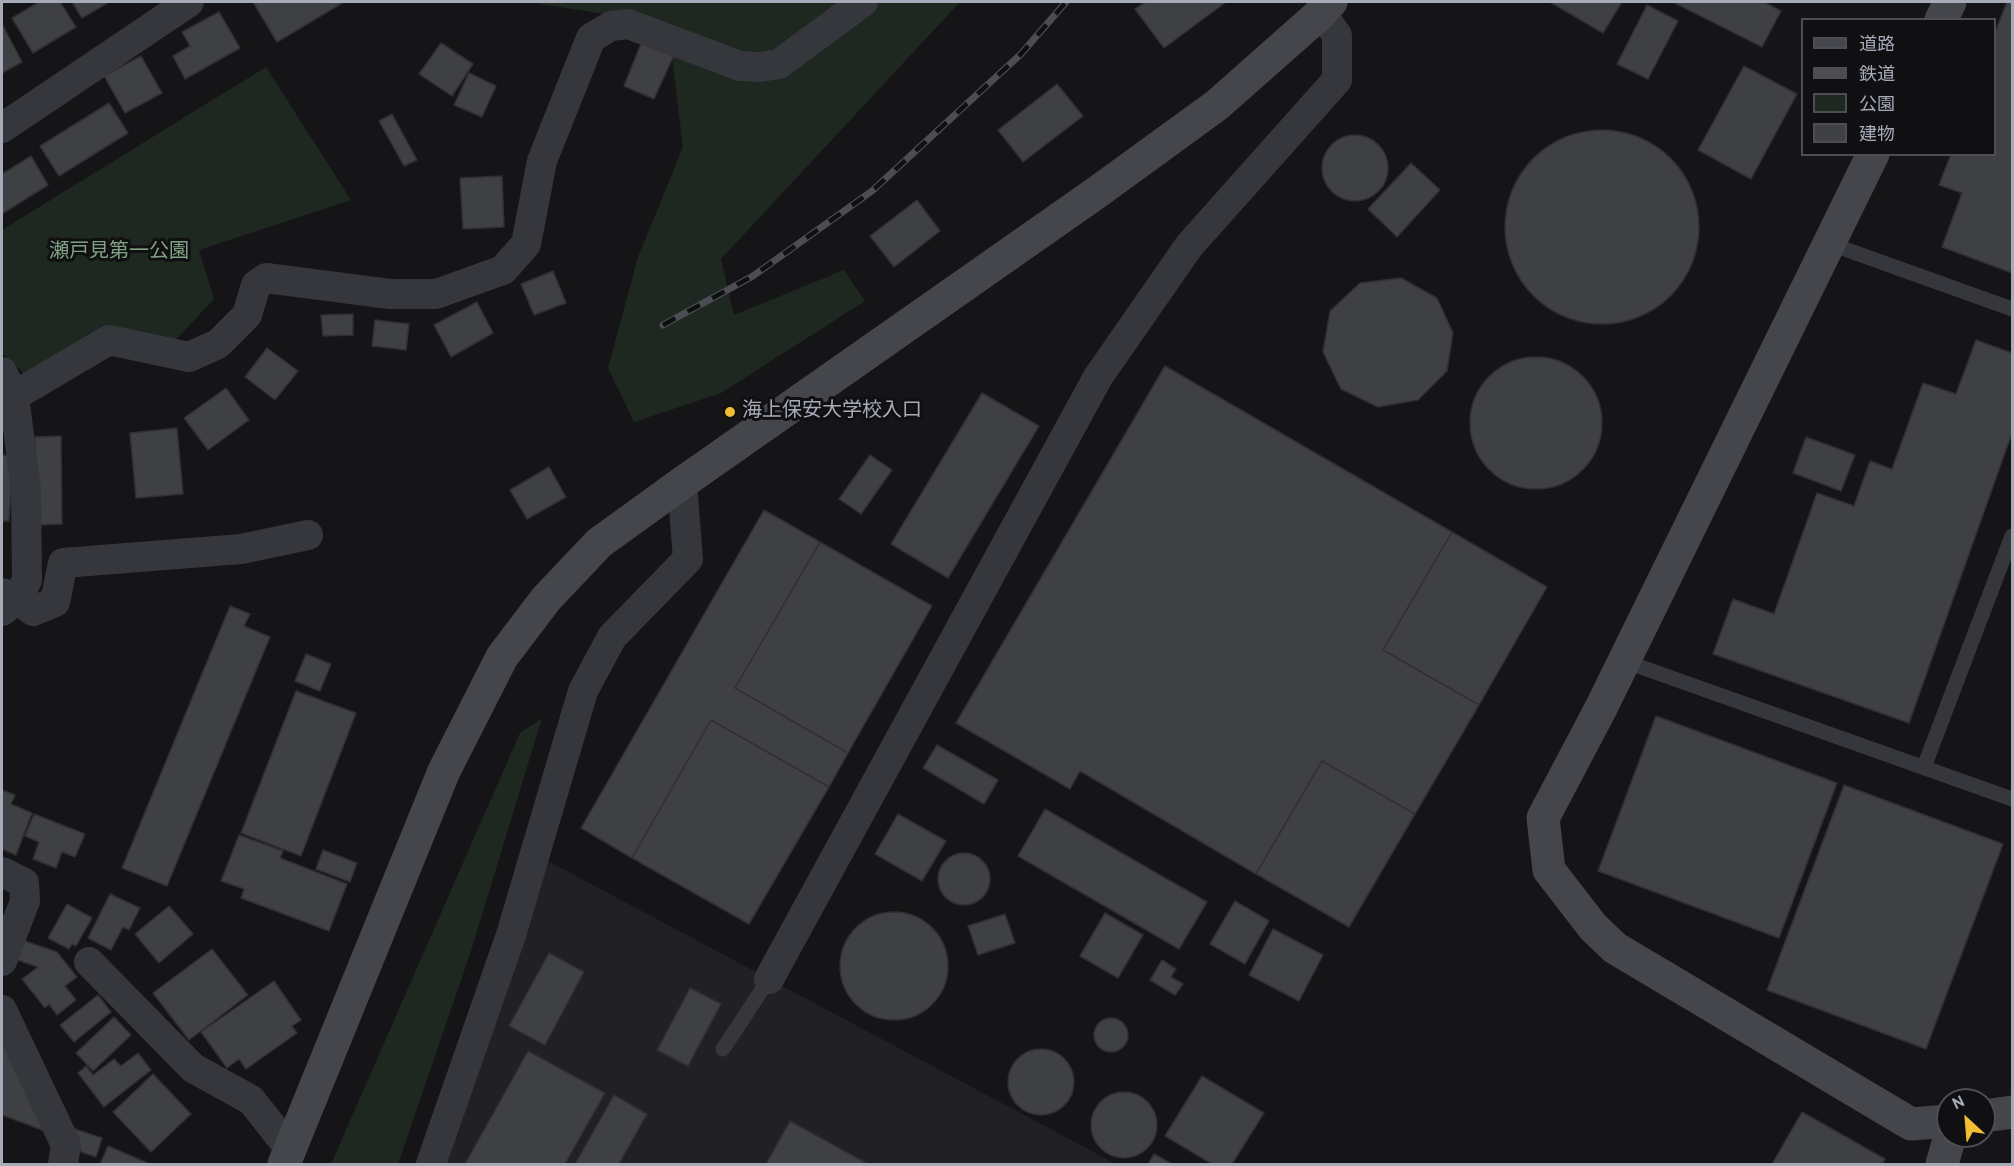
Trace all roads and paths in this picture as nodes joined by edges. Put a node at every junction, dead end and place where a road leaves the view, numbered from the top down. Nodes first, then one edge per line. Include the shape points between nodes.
1 (189, 2) edge
2 (863, 2) edge
3 (1950, 2) edge
4 (1326, 7) edge
5 (1942, 18) edge
6 (2, 128) edge
7 (1872, 156) edge
8 (1828, 243) junction
9 (2013, 309) edge
10 (8, 384) edge
11 (682, 483) junction
12 (309, 535) dead end
13 (2013, 536) edge
14 (7, 601) edge
15 (1624, 661) junction
16 (1924, 767) junction
17 (2013, 799) edge
18 (2, 872) edge
19 (2, 961) edge
20 (89, 962) dead end
21 (769, 979) joint
22 (2, 1010) edge
23 (723, 1049) dead end
24 (2013, 1112) edge
25 (1996, 1114) edge
26 (1936, 1122) edge
27 (1947, 1148) edge
28 (287, 1157) edge
29 (63, 1164) edge
30 (431, 1164) edge
31 (1942, 1164) edge

1 - 6 street
2 - 10 street via 779,64 759,67 740,66 628,24 611,26 591,38 542,161 526,244 502,270 436,294 390,294 266,278 256,285 248,315 218,344 189,357 109,340
3 - 5 street
4 - 11 street via 1217,105
4 - 21 street via 1337,35 1336,80 1189,246 1098,376
7 - 8 street
8 - 9 lane
8 - 15 street
10 - 14 street via 26,490 27,580
11 - 28 street via 599,543 546,599 502,657 444,771
11 - 30 street via 688,559 612,637 583,691 511,934
12 - 14 street via 241,549 63,562 55,602 33,611
13 - 16 lane
15 - 16 lane
15 - 26 street via 1543,818 1549,870 1593,927 1615,948 1911,1124
16 - 17 lane
18 - 19 street via 24,883 25,901
20 - 28 street via 193,1068 251,1100
21 - 23 lane
22 - 29 street via 66,1145
24 - 25 street
27 - 31 street

